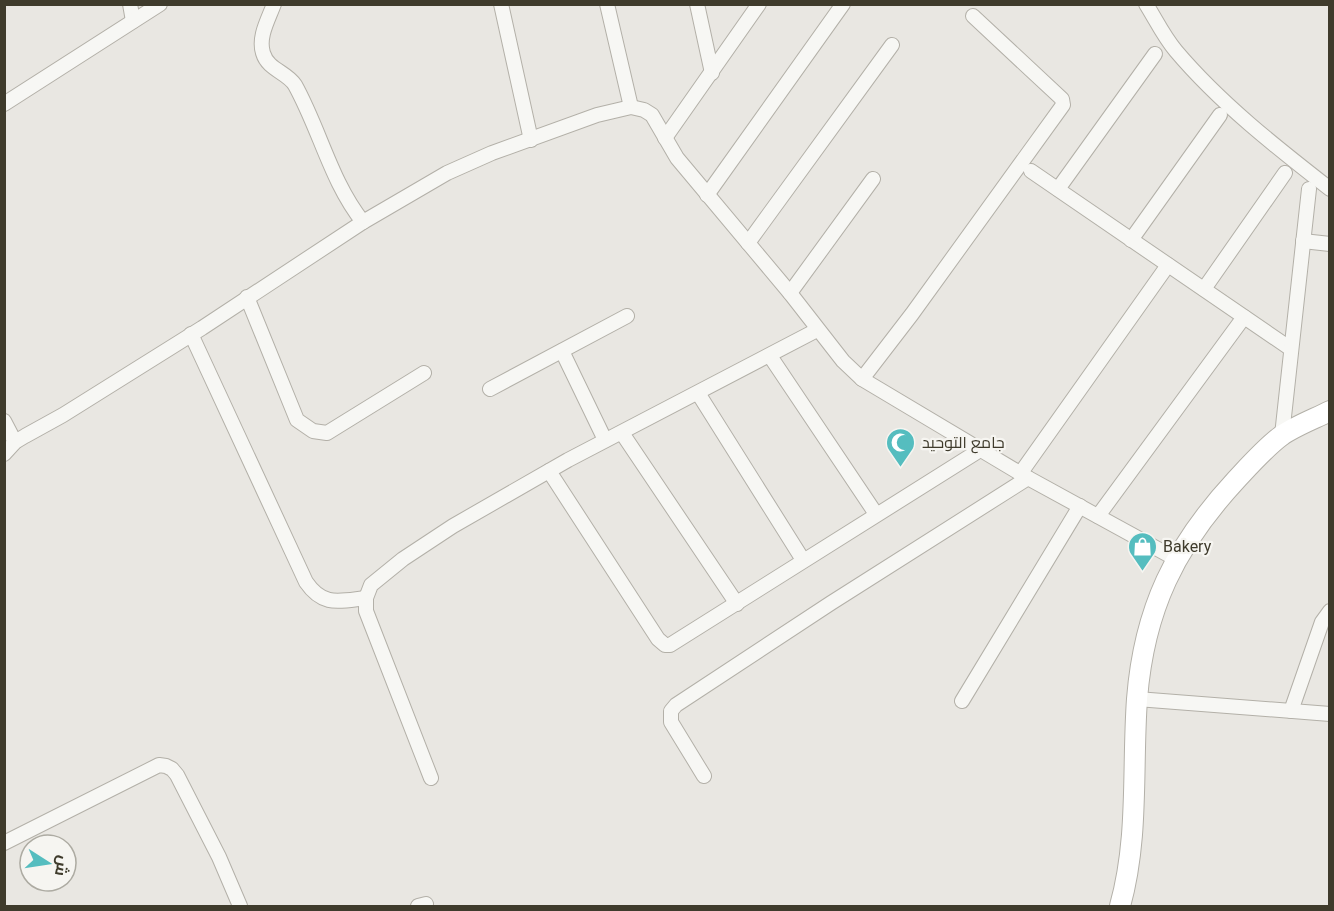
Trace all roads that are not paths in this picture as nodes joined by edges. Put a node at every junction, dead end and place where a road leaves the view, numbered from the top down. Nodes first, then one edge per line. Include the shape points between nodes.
1 (130, 4) edge
2 (160, 4) edge
3 (274, 4) edge
4 (501, 4) edge
5 (607, 4) edge
6 (697, 4) edge
7 (759, 4) edge
8 (843, 4) edge
9 (1146, 4) edge
10 (973, 16) dead end
11 (133, 21) junction
12 (892, 45) dead end
13 (1155, 54) dead end
14 (712, 73) junction
15 (4, 104) edge
16 (631, 107) junction
17 (1221, 115) dead end
18 (665, 138) junction
19 (531, 140) junction
20 (1031, 171) dead end
21 (1285, 173) dead end
22 (873, 179) dead end
23 (1328, 185) edge
24 (1058, 189) junction
25 (1309, 189) dead end
26 (707, 195) junction
27 (363, 222) junction
28 (1131, 240) junction
29 (1303, 241) junction
30 (748, 243) junction
31 (1329, 244) edge
32 (1168, 265) junction
33 (1204, 289) junction
34 (790, 293) junction
35 (247, 297) junction
36 (627, 316) dead end
37 (1244, 317) junction
38 (817, 330) junction
39 (191, 334) junction
40 (1291, 349) junction
41 (562, 351) junction
42 (770, 356) junction
43 (424, 373) dead end
44 (862, 379) junction
45 (490, 389) dead end
46 (698, 393) junction
47 (1329, 411) edge
48 (4, 421) edge
49 (622, 433) junction
50 (1282, 435) junction
51 (605, 440) junction
52 (15, 442) junction
53 (980, 450) junction
54 (4, 454) edge
55 (549, 471) junction
56 (1024, 476) junction
57 (1080, 506) junction
58 (876, 514) junction
59 (1098, 516) junction
60 (1176, 559) junction
61 (803, 560) junction
62 (366, 598) junction
63 (737, 604) junction
64 (1329, 611) edge
65 (1137, 699) junction
66 (962, 701) dead end
67 (1291, 711) junction
68 (1329, 714) edge
69 (704, 776) dead end
70 (431, 778) dead end
71 (4, 843) edge
72 (240, 906) edge
73 (1120, 906) edge

1 - 11 street
2 - 11 street
3 - 27 street via 262,38 263,56 295,85 342,190
4 - 19 street
5 - 16 street
6 - 14 street
7 - 14 street
8 - 26 street
9 - 23 street via 1174,49 1203,80 1252,126
10 - 44 street via 1062,99 1063,105
11 - 15 street
12 - 30 street
13 - 24 street
14 - 18 street
16 - 18 street via 652,115
16 - 19 street via 597,115
17 - 28 street
18 - 26 street
19 - 27 street via 447,173
20 - 24 street
21 - 33 street
22 - 34 street
24 - 28 street
25 - 29 street
26 - 30 street
27 - 35 street
28 - 32 street
29 - 31 street
29 - 40 street
30 - 34 street
32 - 33 street
32 - 56 street
33 - 37 street
34 - 38 street
35 - 39 street
35 - 43 street via 297,420 313,431 327,433
36 - 41 street
37 - 40 street
37 - 59 street
38 - 42 street
38 - 44 street
39 - 52 street
39 - 62 street via 306,582 313,592 327,600
40 - 50 street
41 - 45 street
41 - 51 street
42 - 46 street
42 - 58 street
44 - 53 street
46 - 49 street
46 - 61 street
47 - 50 street
48 - 52 street
49 - 51 street
49 - 63 street
50 - 60 street via 1211,508
51 - 55 street
52 - 54 street
53 - 56 street
53 - 58 street
55 - 62 street via 430,540 380,576
55 - 63 street via 661,643 670,645
56 - 57 street
56 - 69 street via 676,705 671,711 671,722
57 - 59 street
57 - 66 street
58 - 61 street
59 - 60 street
60 - 65 street via 1162,586 1143,651
61 - 63 street
62 - 70 street via 366,611
64 - 67 street
65 - 67 street
65 - 73 street via 1132,846
67 - 68 street
71 - 72 street via 159,765 166,766 177,775

